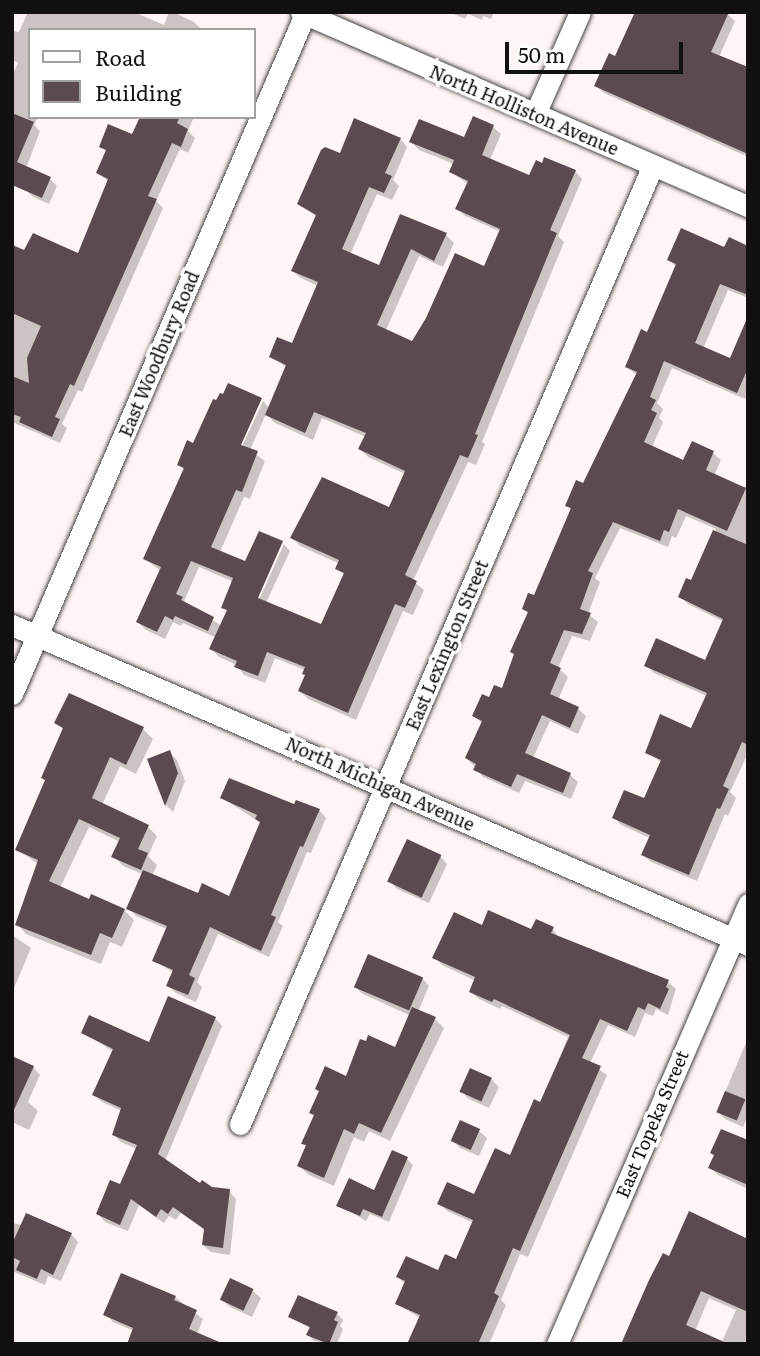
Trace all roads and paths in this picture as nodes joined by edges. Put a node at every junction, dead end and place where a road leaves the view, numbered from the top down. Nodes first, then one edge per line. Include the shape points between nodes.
1 (580, 12) edge
2 (303, 13) edge
3 (535, 114) junction
4 (653, 165) junction
5 (748, 206) edge
6 (12, 625) edge
7 (37, 636) junction
8 (12, 694) edge
9 (386, 785) junction
10 (748, 904) edge
11 (740, 942) edge
12 (240, 1124) dead end
13 (557, 1344) edge

1 - 3 street
2 - 3 street, North Holliston Avenue
2 - 7 street, East Woodbury Road
3 - 4 street, North Holliston Avenue
4 - 5 street, North Holliston Avenue
4 - 9 street, East Lexington Street
6 - 7 street, North Michigan Avenue
7 - 8 street, East Woodbury Road
7 - 9 street, North Michigan Avenue
9 - 11 street, North Michigan Avenue
9 - 12 street, East Lexington Street
10 - 11 street, East Topeka Street
11 - 13 street, East Topeka Street

